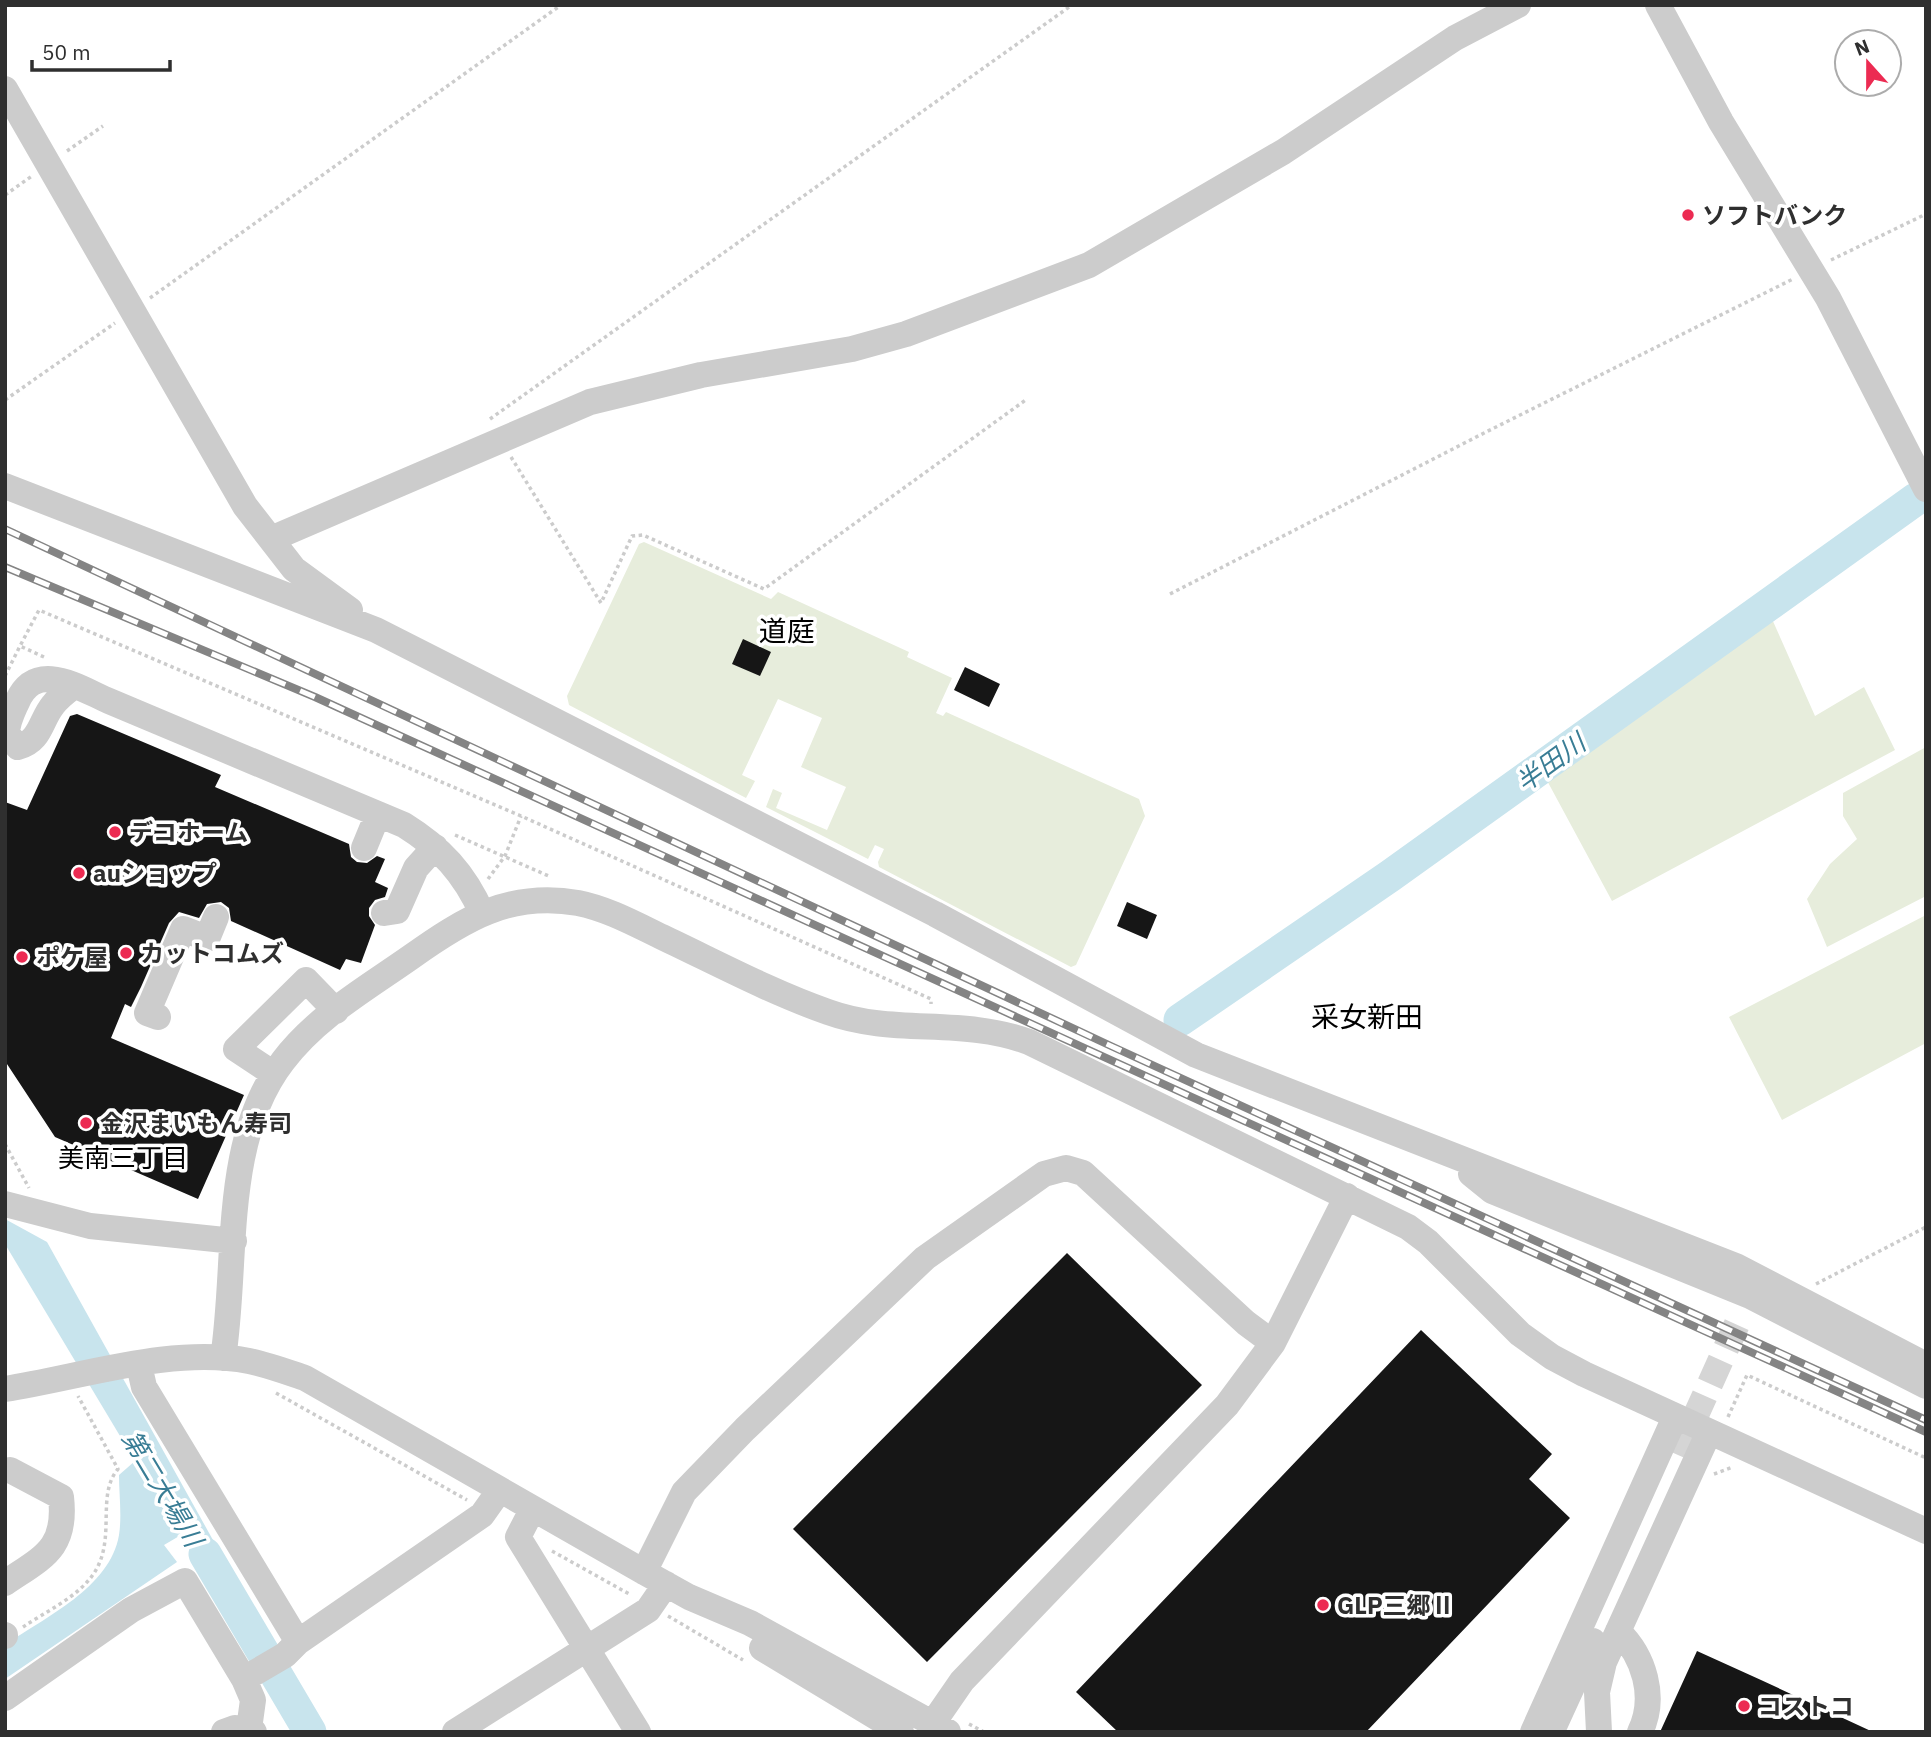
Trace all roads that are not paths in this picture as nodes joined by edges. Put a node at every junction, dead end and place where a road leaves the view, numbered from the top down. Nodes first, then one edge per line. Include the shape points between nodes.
1 (1518, 5) edge
2 (1658, 5) edge
3 (5, 89) edge
4 (5, 486) edge
5 (1926, 489) edge
6 (271, 539) junction
7 (376, 630) junction
8 (74, 686) dead end
9 (378, 814) junction
10 (445, 841) junction
11 (364, 848) dead end
12 (384, 913) dead end
13 (482, 913) junction
14 (206, 930) dead end
15 (336, 1011) junction
16 (158, 1017) dead end
17 (274, 1074) junction
18 (1445, 1153) junction
19 (1347, 1196) junction
20 (5, 1204) edge
21 (234, 1241) junction
22 (1273, 1343) junction
23 (223, 1358) junction
24 (1926, 1365) edge
25 (133, 1366) junction
26 (1926, 1386) edge
27 (5, 1389) edge
28 (1675, 1417) junction
29 (1714, 1434) junction
30 (1678, 1455) tunnel mouth
31 (7, 1466) edge
32 (499, 1491) junction
33 (532, 1510) junction
34 (1926, 1531) edge
35 (5, 1583) edge
36 (666, 1585) junction
37 (1618, 1631) junction
38 (291, 1648) junction
39 (587, 1649) junction
40 (252, 1675) junction
41 (5, 1698) edge
42 (941, 1728) edge
43 (242, 1731) edge
44 (455, 1732) edge
45 (638, 1732) edge
46 (901, 1732) edge
47 (1533, 1732) edge
48 (1550, 1732) edge
49 (1599, 1732) edge
50 (1640, 1732) edge

1 - 6 street via 1455,38 1294,145 1089,265 906,334 852,349 701,374 495,429
2 - 5 street via 1721,122 1811,271
3 - 6 street via 245,506
4 - 7 street
6 - 7 street via 294,569
7 - 18 street via 934,914 1196,1055
8 - 9 street
9 - 10 street
9 - 11 street
10 - 12 street via 416,868 397,911
10 - 13 street
13 - 15 street via 436,939
13 - 19 street via 529,900 588,905 831,1013 892,1024 1002,1032
14 - 16 street via 183,929 147,1013
15 - 17 street via 293,1049
15 - 17 street via 306,980 262,1013 236,1049
17 - 21 street via 246,1137
18 - 24 street via 1736,1266
18 - 26 street via 1492,1191
19 - 22 street
19 - 28 street via 1393,1218 1428,1242 1501,1317 1552,1357
20 - 21 street via 90,1226
21 - 23 street
22 - 36 street via 1083,1173 1066,1168 1044,1174 925,1258 684,1492
22 - 42 street via 1227,1405 962,1681
23 - 25 street via 179,1358
23 - 32 street via 272,1366 305,1378
25 - 27 street
25 - 38 street
28 - 29 street
28 - 47 street
29 - 34 street
29 - 37 street
30 - 48 street
31 - 35 street via 61,1497 64,1523 58,1541 44,1556
32 - 33 street
32 - 38 street via 482,1515
33 - 36 street
33 - 39 street via 519,1537
36 - 39 street via 648,1611
36 - 42 street via 750,1623
36 - 46 street
37 - 49 street via 1597,1692
37 - 50 street via 1634,1647 1644,1671 1647,1701
38 - 40 street
39 - 44 street
39 - 45 street
40 - 41 street via 185,1581 131,1610
40 - 43 street via 253,1700

